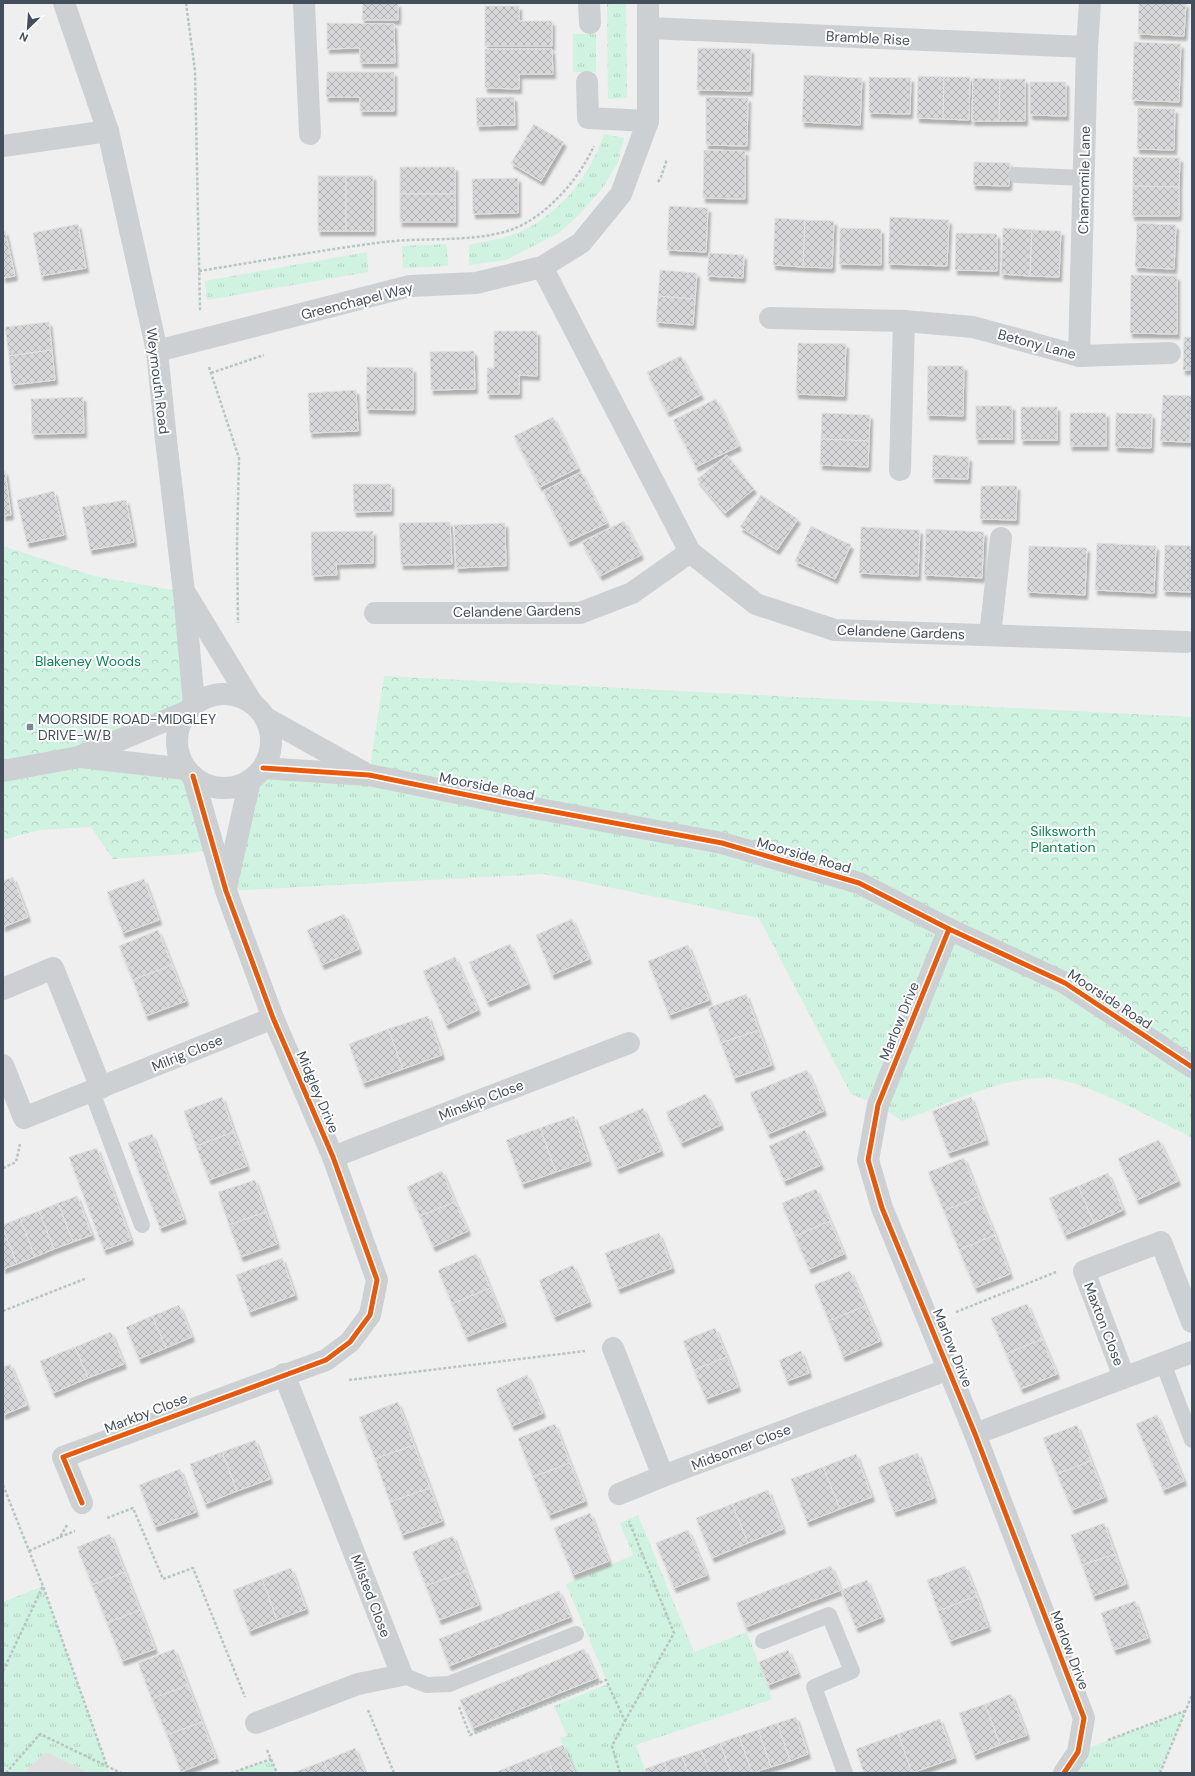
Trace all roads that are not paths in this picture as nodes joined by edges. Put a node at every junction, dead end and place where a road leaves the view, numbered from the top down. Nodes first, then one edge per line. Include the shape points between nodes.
1 (64, 3) edge
2 (304, 3) edge
3 (648, 3) edge
4 (1090, 3) edge
5 (648, 28) junction
6 (1086, 47) junction
7 (587, 82) dead end
8 (648, 121) junction
9 (108, 131) junction
10 (310, 134) dead end
11 (3, 146) edge
12 (1016, 175) dead end
13 (1084, 178) junction
14 (542, 266) junction
15 (770, 318) dead end
16 (904, 321) junction
17 (157, 351) junction
18 (1170, 353) dead end
19 (1079, 356) junction
20 (900, 470) dead end
21 (1001, 538) dead end
22 (690, 552) junction
23 (184, 592) junction
24 (375, 613) dead end
25 (990, 635) junction
26 (1187, 642) dead end
27 (190, 708) junction
28 (259, 710) junction
29 (79, 757) junction
30 (3, 771) edge
31 (189, 772) junction
32 (257, 774) junction
33 (369, 775) junction
34 (226, 891) junction
35 (949, 928) junction
36 (3, 989) edge
37 (273, 1018) junction
38 (630, 1043) dead end
39 (3, 1065) edge
40 (1192, 1067) edge
41 (96, 1090) junction
42 (333, 1157) junction
43 (142, 1225) dead end
44 (1192, 1322) edge
45 (613, 1348) road end
46 (1192, 1352) edge
47 (1163, 1363) junction
48 (949, 1369) junction
49 (284, 1374) junction
50 (1124, 1377) junction
51 (975, 1434) junction
52 (1192, 1440) edge
53 (663, 1476) junction
54 (619, 1494) road end
55 (82, 1503) dead end
56 (576, 1634) dead end
57 (762, 1641) dead end
58 (402, 1676) junction
59 (256, 1722) road end
60 (845, 1773) edge
61 (1064, 1773) edge

1 - 9 street, Weymouth Road
2 - 10 street
3 - 5 street, Greenchapel Way
4 - 6 street, Chamomile Lane
5 - 6 street, Bramble Rise
5 - 8 street, Greenchapel Way
6 - 13 street, Chamomile Lane
7 - 8 street via 588,118
8 - 14 street, Greenchapel Way via 621,194 581,243
9 - 11 street
9 - 17 street, Weymouth Road
12 - 13 lane
13 - 19 street, Chamomile Lane
14 - 17 street, Greenchapel Way via 476,283 410,286
14 - 22 street, Celandene Gardens
15 - 16 street, Betony Lane
16 - 19 street, Betony Lane via 973,327
16 - 20 street
17 - 23 street, Weymouth Road
18 - 19 street, Betony Lane
21 - 25 street
22 - 24 street, Celandene Gardens via 632,593 580,613
22 - 25 street, Celandene Gardens via 756,604 835,630
23 - 27 street
23 - 28 street, Weymouth Road
25 - 26 street, Celandene Gardens
27 - 28 street via 215,694 231,694
27 - 29 street
27 - 31 street via 180,724 177,740 179,754
28 - 32 street via 272,741 269,757
28 - 33 street
29 - 30 street
29 - 31 street
31 - 32 street via 207,785 219,788 235,787
31 - 34 street, Midgley Drive
32 - 33 street
32 - 34 street
33 - 35 street, Moorside Road via 722,843 859,883
34 - 37 street, Midgley Drive
35 - 40 street, Moorside Road via 1065,983
35 - 48 street, Marlow Drive via 878,1105 868,1160 882,1208
36 - 41 street via 53,968
37 - 41 street, Milrig Close
37 - 42 street, Midgley Drive
38 - 42 street, Minskip Close
39 - 41 street, Milrig Close via 24,1118
41 - 43 lane
42 - 49 street, Midgley Drive via 377,1280 370,1315 350,1342 326,1360
44 - 50 street, Maxton Close via 1161,1242 1084,1271
45 - 53 street
46 - 47 street, Maxton Close
47 - 50 street, Maxton Close
47 - 52 lane
48 - 51 street, Marlow Drive
48 - 53 street, Midsomer Close
49 - 55 street, Markby Close via 63,1457
49 - 58 street, Milsted Close
50 - 51 street, Maxton Close
51 - 61 street, Marlow Drive via 1084,1718 1078,1752
53 - 54 street, Midsomer Close
56 - 58 lane via 448,1684 427,1685
57 - 60 lane via 829,1616 852,1671 814,1687
58 - 59 street via 358,1684

